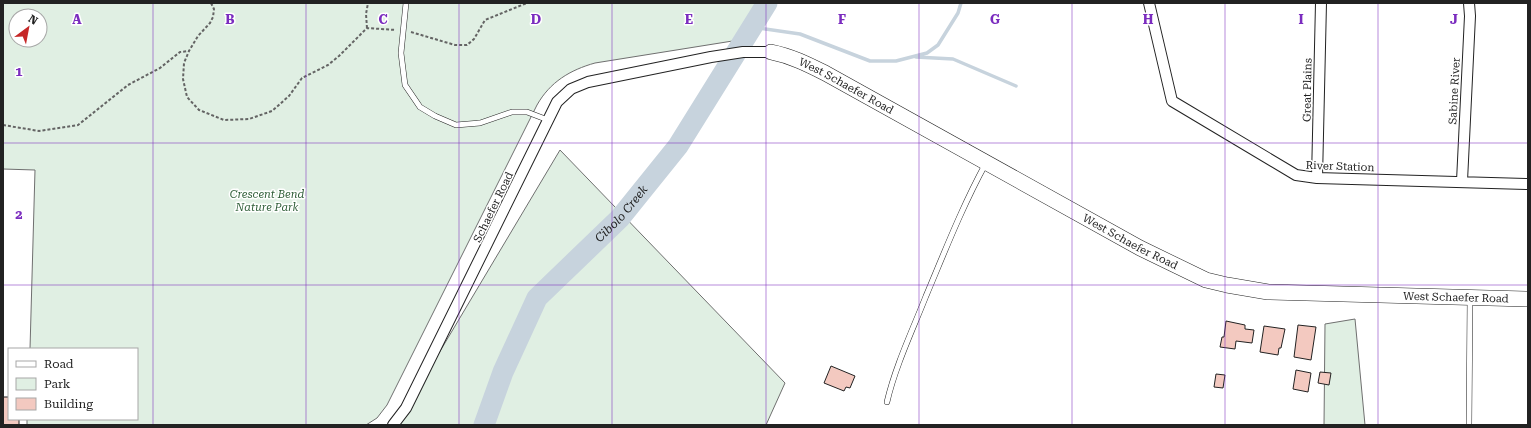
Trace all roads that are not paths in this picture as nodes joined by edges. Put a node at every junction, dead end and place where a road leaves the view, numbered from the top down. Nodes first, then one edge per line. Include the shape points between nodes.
1 (406, 3) edge
2 (1149, 3) edge
3 (1321, 3) edge
4 (1469, 3) edge
5 (771, 52) joint
6 (549, 120) junction
7 (986, 163) junction
8 (1317, 178) junction
9 (1462, 181) junction
10 (1528, 184) edge
11 (1470, 297) junction
12 (1528, 299) edge
13 (887, 402) dead end
14 (393, 425) edge
15 (1469, 425) edge

1 - 6 lane via 401,53 405,85 420,107 456,125 480,123 512,112 527,112
2 - 8 street, River Station via 1172,101 1296,176
3 - 8 street, Great Plains
4 - 9 street, Sabine River
5 - 6 street, Schaefer Road via 743,52 588,82 571,89 557,102
5 - 7 street, West Schaefer Road via 806,63
6 - 14 street, Schaefer Road via 406,408
7 - 11 street, West Schaefer Road via 1140,248 1206,280 1268,292
7 - 13 lane via 952,232
8 - 9 street, River Station
9 - 10 street, River Station
11 - 12 street, West Schaefer Road
11 - 15 lane

